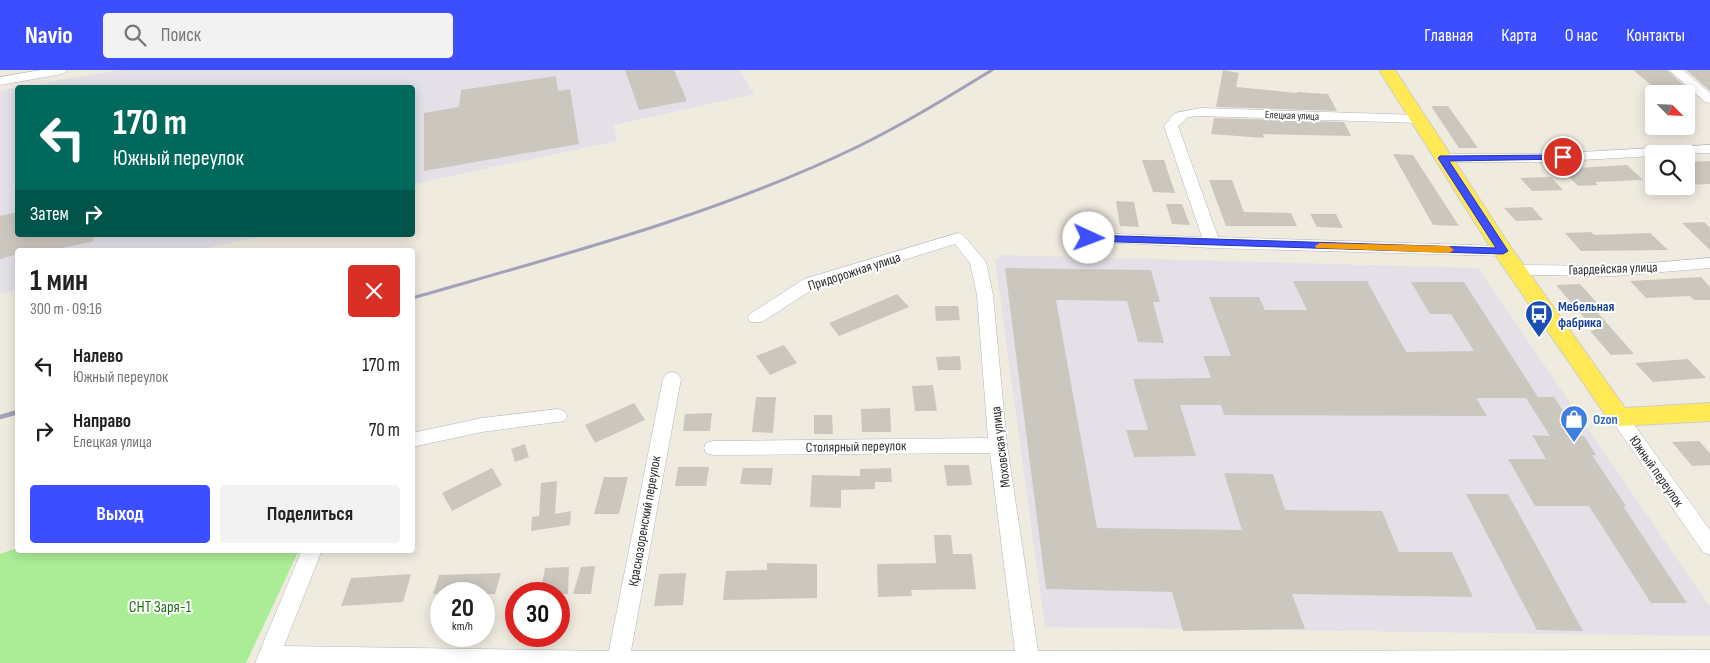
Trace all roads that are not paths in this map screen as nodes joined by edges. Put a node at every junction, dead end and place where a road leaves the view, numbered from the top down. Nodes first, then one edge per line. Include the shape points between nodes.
1 (62, 70) edge
2 (1387, 70) edge
3 (1675, 70) edge
4 (0, 81) edge
5 (1710, 98) edge
6 (1418, 119) junction
7 (1710, 149) edge
8 (1443, 158) junction
9 (958, 238) joint
10 (1089, 238) dead end
11 (1212, 243) junction
12 (1503, 251) junction
13 (1710, 263) edge
14 (1516, 270) junction
15 (756, 318) dead end
16 (672, 379) dead end
17 (1710, 412) edge
18 (558, 416) dead end
19 (1619, 417) junction
20 (415, 439) edge
21 (998, 445) junction
22 (713, 448) dead end
23 (1710, 546) edge
24 (311, 553) edge
25 (268, 660) edge
26 (1710, 661) edge
27 (618, 662) edge
28 (1028, 662) edge

1 - 4 street
2 - 6 main road, Южный переулок
3 - 5 street
6 - 8 main road, Южный переулок
6 - 11 street, Елецкая улица via 1183,114 1171,126
7 - 8 street via 1544,158
8 - 12 main road, Южный переулок
9 - 15 street, Придорожная улица via 810,283
9 - 21 street, Моховская улица via 978,262 985,295
10 - 11 street
11 - 12 street
12 - 14 main road, Южный переулок
13 - 14 street, Гвардейская улица via 1615,271
14 - 19 main road, Южный переулок
16 - 27 street, Краснозоренский переулок
17 - 19 main road
18 - 20 street via 482,425
19 - 23 street, Южный переулок
21 - 22 street, Столярный переулок
21 - 28 street, Моховская улица
24 - 25 street
25 - 27 street
26 - 28 street
27 - 28 street

